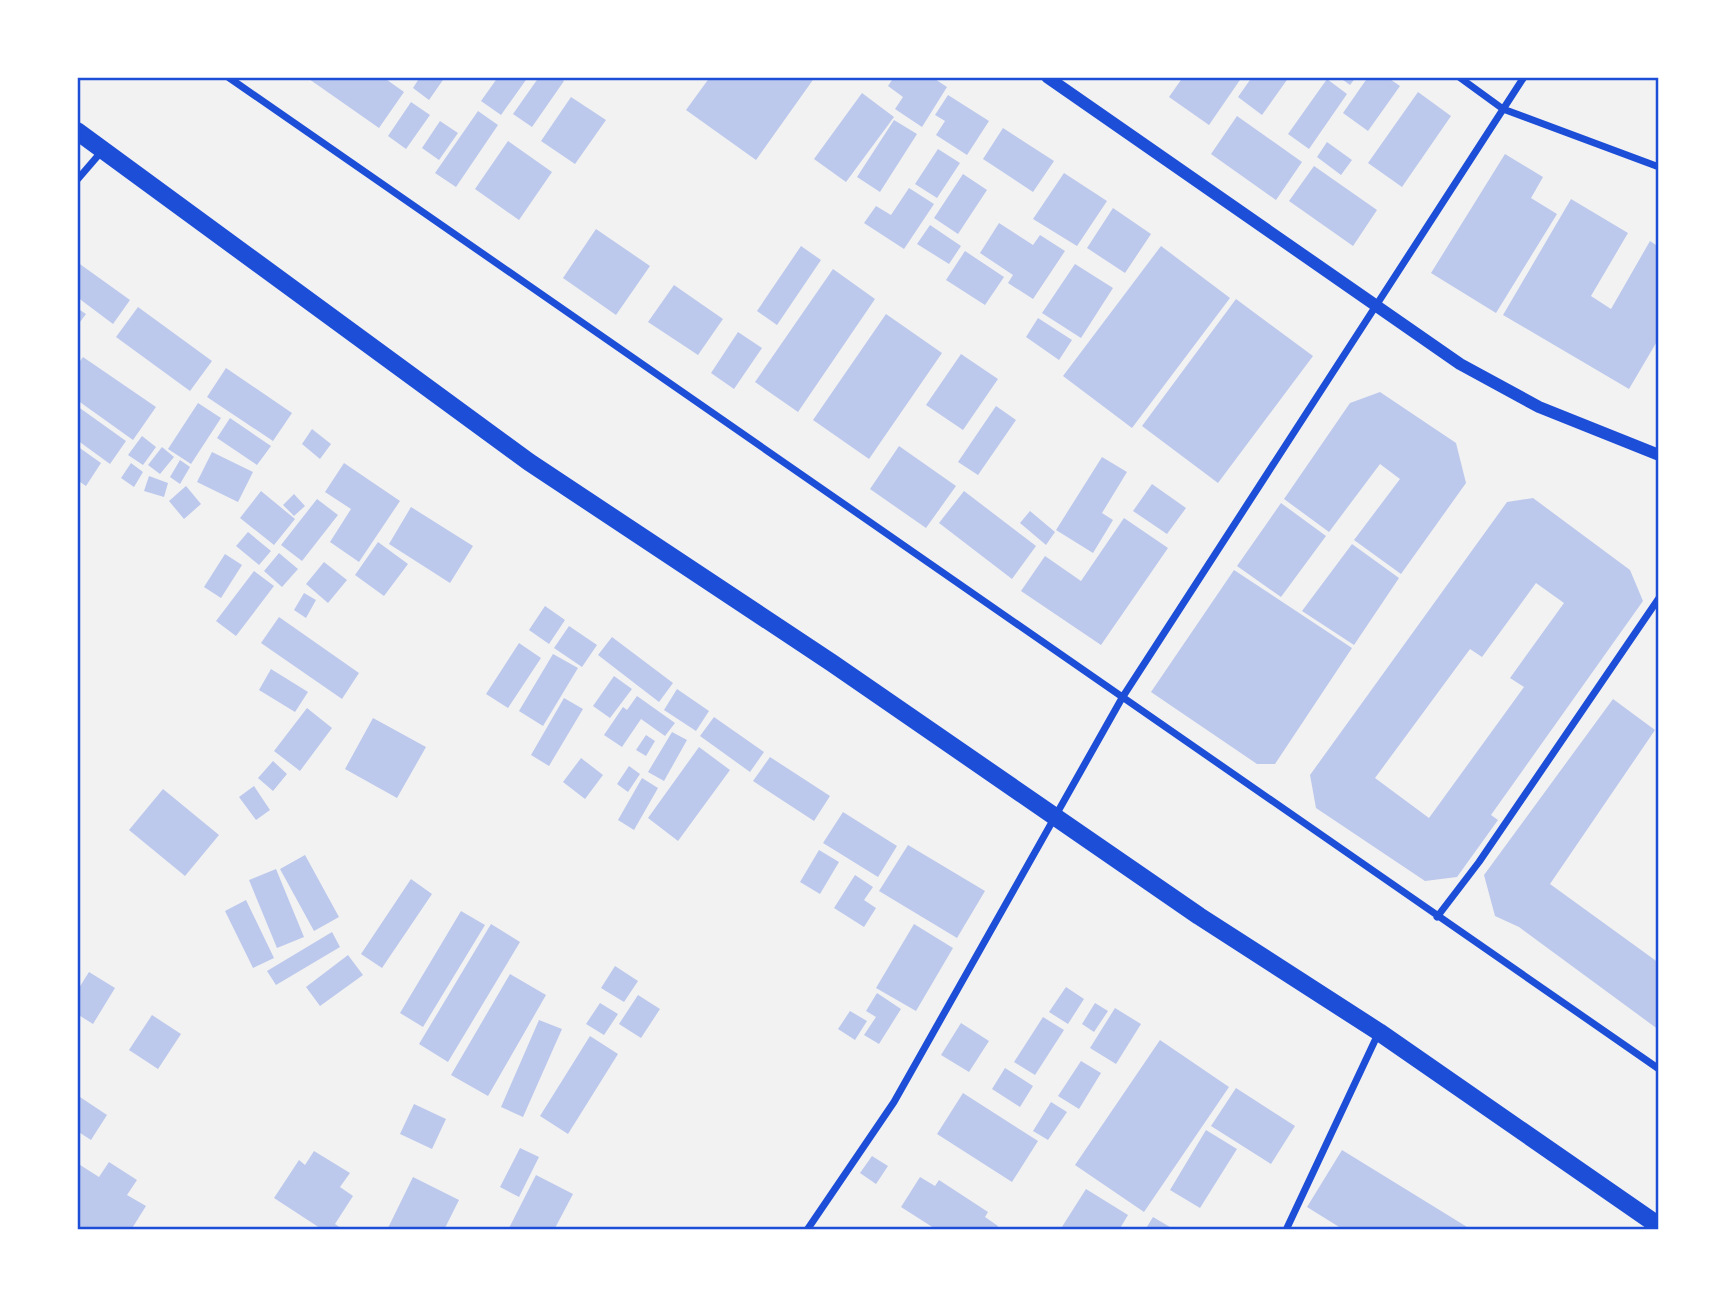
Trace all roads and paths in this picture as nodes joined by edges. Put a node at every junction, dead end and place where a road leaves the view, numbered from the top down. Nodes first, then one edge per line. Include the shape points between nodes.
1 (229, 77) edge
2 (1047, 77) edge
3 (1459, 77) edge
4 (1524, 77) edge
5 (1503, 109) junction
6 (77, 131) edge
7 (102, 151) junction
8 (1659, 167) edge
9 (77, 180) edge
10 (1377, 307) junction
11 (1659, 456) edge
12 (1659, 598) edge
13 (1122, 698) junction
14 (1055, 818) junction
15 (1437, 917) junction
16 (1379, 1032) junction
17 (1659, 1069) edge
18 (1659, 1226) edge
19 (807, 1230) edge
20 (1286, 1230) edge

1 - 13 street
2 - 10 street
3 - 5 street
4 - 5 street
5 - 8 street
5 - 10 street
6 - 7 main road
7 - 9 street
7 - 14 main road via 529,462
10 - 11 street via 1460,364 1538,407
10 - 13 street
12 - 15 street
13 - 14 street
13 - 15 street
14 - 16 main road
14 - 19 street via 894,1102
15 - 17 street
16 - 18 main road
16 - 20 street

